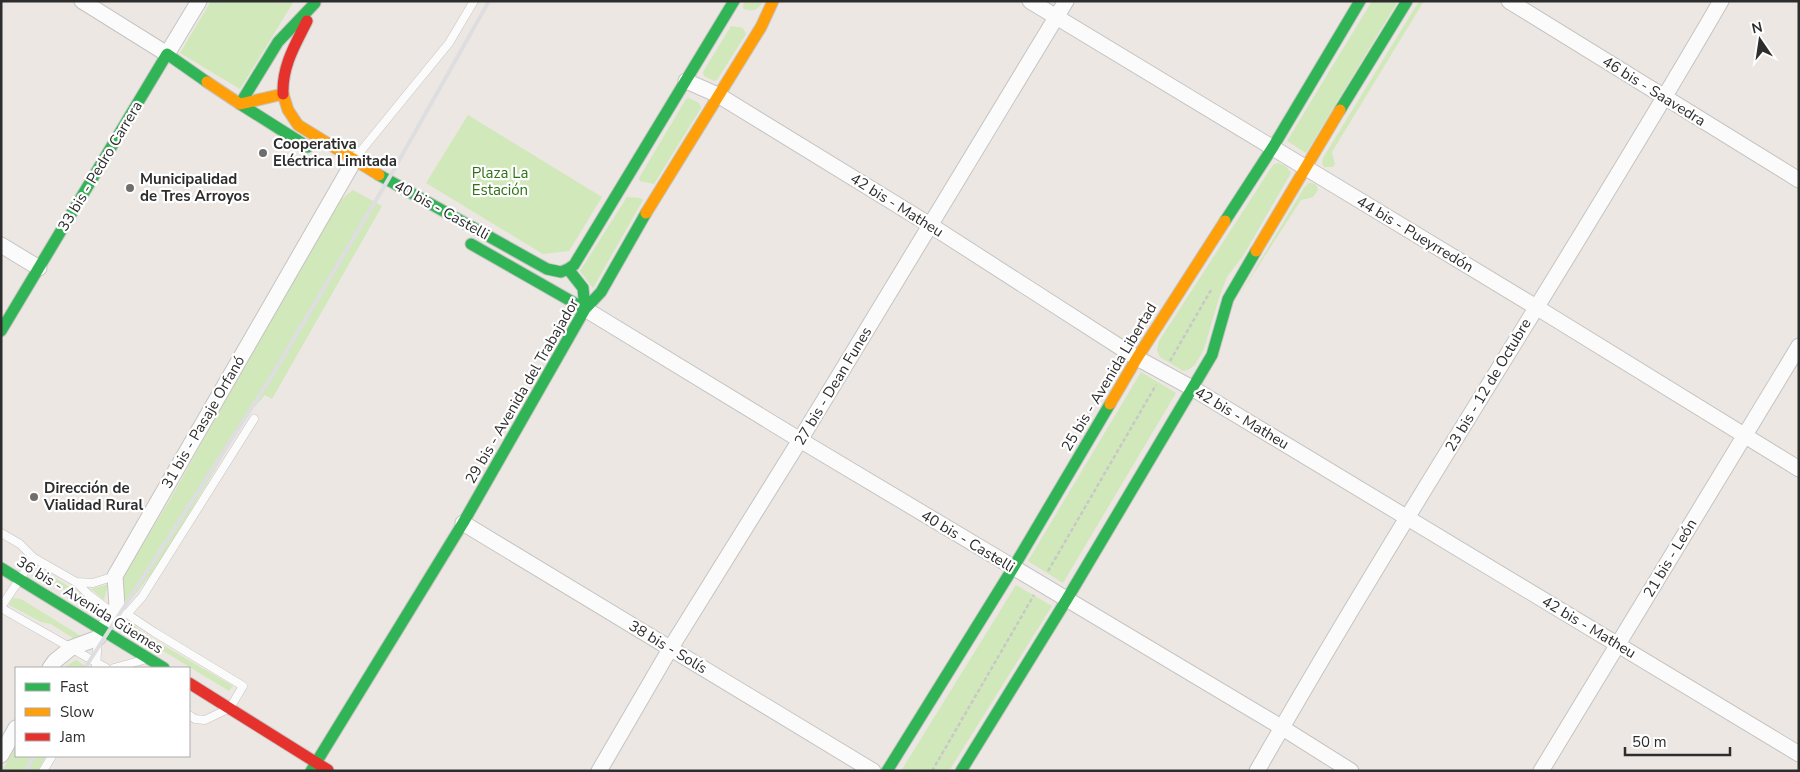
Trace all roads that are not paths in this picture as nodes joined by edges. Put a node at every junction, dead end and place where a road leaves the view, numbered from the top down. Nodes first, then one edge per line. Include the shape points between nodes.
1 (82, 1) edge
2 (199, 1) edge
3 (474, 1) edge
4 (734, 1) edge
5 (774, 1) edge
6 (1030, 1) edge
7 (1066, 1) edge
8 (1360, 1) edge
9 (1407, 1) edge
10 (1509, 1) edge
11 (1722, 1) edge
12 (315, 2) edge
13 (1056, 17) junction
14 (167, 54) junction
15 (686, 81) junction
16 (283, 94) junction
17 (718, 96) junction
18 (1665, 99) junction
19 (240, 104) junction
20 (1273, 147) junction
21 (314, 150) dead end
22 (1305, 167) junction
23 (350, 168) junction
24 (1799, 180) edge
25 (436, 206) junction
26 (429, 220) dead end
27 (930, 225) junction
28 (462, 238) dead end
29 (1, 244) edge
30 (39, 268) junction
31 (568, 269) junction
32 (1536, 306) junction
33 (586, 309) junction
34 (1, 331) edge
35 (1799, 346) edge
36 (1137, 358) junction
37 (1192, 388) junction
38 (254, 419) dead end
39 (1744, 435) junction
40 (800, 440) junction
41 (1799, 469) edge
42 (1407, 518) junction
43 (463, 523) junction
44 (1, 533) edge
45 (34, 558) junction
46 (1, 568) edge
47 (1013, 568) junction
48 (115, 576) junction
49 (20, 579) junction
50 (76, 582) junction
51 (1067, 599) junction
52 (1, 608) edge
53 (120, 613) junction
54 (100, 634) junction
55 (1618, 644) junction
56 (71, 648) junction
57 (670, 649) junction
58 (147, 658) junction
59 (96, 665) edge
60 (51, 667) edge
61 (117, 667) edge
62 (162, 667) edge
63 (190, 684) edge
64 (230, 708) junction
65 (190, 716) edge
66 (1282, 727) junction
67 (15, 730) edge
68 (1, 754) edge
69 (1799, 754) edge
70 (51, 757) edge
71 (314, 767) edge
72 (43, 771) edge
73 (328, 771) edge
74 (599, 771) edge
75 (873, 771) edge
76 (887, 771) edge
77 (961, 771) edge
78 (1257, 771) edge
79 (1351, 771) edge
80 (1541, 771) edge

1 - 14 street
2 - 14 street, 33 bis - Pedro Carrera
3 - 23 lane via 449,43
4 - 15 street via 731,15
5 - 17 street, 29 bis - Avenida del Trabajador via 756,25
6 - 13 street, 44 bis - Pueyrredón
7 - 13 street, 27 bis - Dean Funes
8 - 20 street, 25 bis - Avenida Libertad
9 - 22 street
10 - 18 street, 46 bis - Saavedra
11 - 18 street, 23 bis - 12 de Octubre
12 - 16 street via 286,61 281,80
12 - 19 street via 278,42
13 - 20 street, 44 bis - Pueyrredón
13 - 27 street, 27 bis - Dean Funes
14 - 19 street
14 - 30 street, 33 bis - Pedro Carrera
15 - 17 street, 42 bis - Matheu
15 - 31 street via 628,186 574,265
16 - 19 street
16 - 23 street, 40 bis - Castelli via 288,110 298,124
17 - 27 street, 42 bis - Matheu
17 - 33 street, 29 bis - Avenida del Trabajador via 651,196 601,292
18 - 24 street, 46 bis - Saavedra
18 - 32 street, 23 bis - 12 de Octubre
19 - 21 street
20 - 22 street, 44 bis - Pueyrredón
20 - 36 street, 25 bis - Avenida Libertad
22 - 32 street, 44 bis - Pueyrredón
22 - 37 street via 1228,299 1212,355
23 - 25 street, 40 bis - Castelli
23 - 48 street, 31 bis - Pasaje Orfanó
25 - 26 street
25 - 31 street, 40 bis - Castelli via 547,269 561,272
27 - 36 street, 42 bis - Matheu
27 - 40 street, 27 bis - Dean Funes
28 - 33 street, 40 bis - Castelli
29 - 30 street
30 - 34 street, 33 bis - Pedro Carrera
31 - 33 street via 583,288
32 - 39 street, 44 bis - Pueyrredón
32 - 42 street, 23 bis - 12 de Octubre
33 - 40 street, 40 bis - Castelli
33 - 43 street, 29 bis - Avenida del Trabajador
35 - 39 street, 21 bis - León
36 - 37 street, 42 bis - Matheu
36 - 47 street, 25 bis - Avenida Libertad
37 - 42 street, 42 bis - Matheu
37 - 51 street
38 - 53 lane via 142,597
39 - 41 street, 44 bis - Pueyrredón
39 - 55 street, 21 bis - León
40 - 47 street, 40 bis - Castelli
40 - 57 street, 27 bis - Dean Funes
42 - 55 street, 42 bis - Matheu
42 - 66 street, 23 bis - 12 de Octubre
43 - 57 street, 38 bis - Solís
43 - 71 street, 29 bis - Avenida del Trabajador
44 - 45 lane via 20,544
45 - 49 lane
45 - 50 lane
46 - 49 street, 36 bis - Avenida Güemes
47 - 51 street, 40 bis - Castelli
47 - 76 street, 25 bis - Avenida Libertad
48 - 50 lane via 93,583
48 - 53 street
49 - 52 lane
49 - 54 street, 36 bis - Avenida Güemes
50 - 53 lane via 89,595
51 - 66 street, 40 bis - Castelli
51 - 77 street
52 - 56 lane
53 - 54 street
53 - 64 lane via 243,686
54 - 56 street
54 - 58 street, 36 bis - Avenida Güemes
54 - 59 lane
55 - 69 street, 42 bis - Matheu
55 - 80 street, 21 bis - León
56 - 59 lane
56 - 60 street
57 - 74 street, 27 bis - Dean Funes
57 - 75 street, 38 bis - Solís
58 - 61 lane
58 - 62 street, 36 bis - Avenida Güemes
63 - 64 street
64 - 65 lane via 206,720
64 - 71 street
66 - 78 street, 23 bis - 12 de Octubre
66 - 79 street, 40 bis - Castelli
67 - 68 street
70 - 72 lane
71 - 73 street

